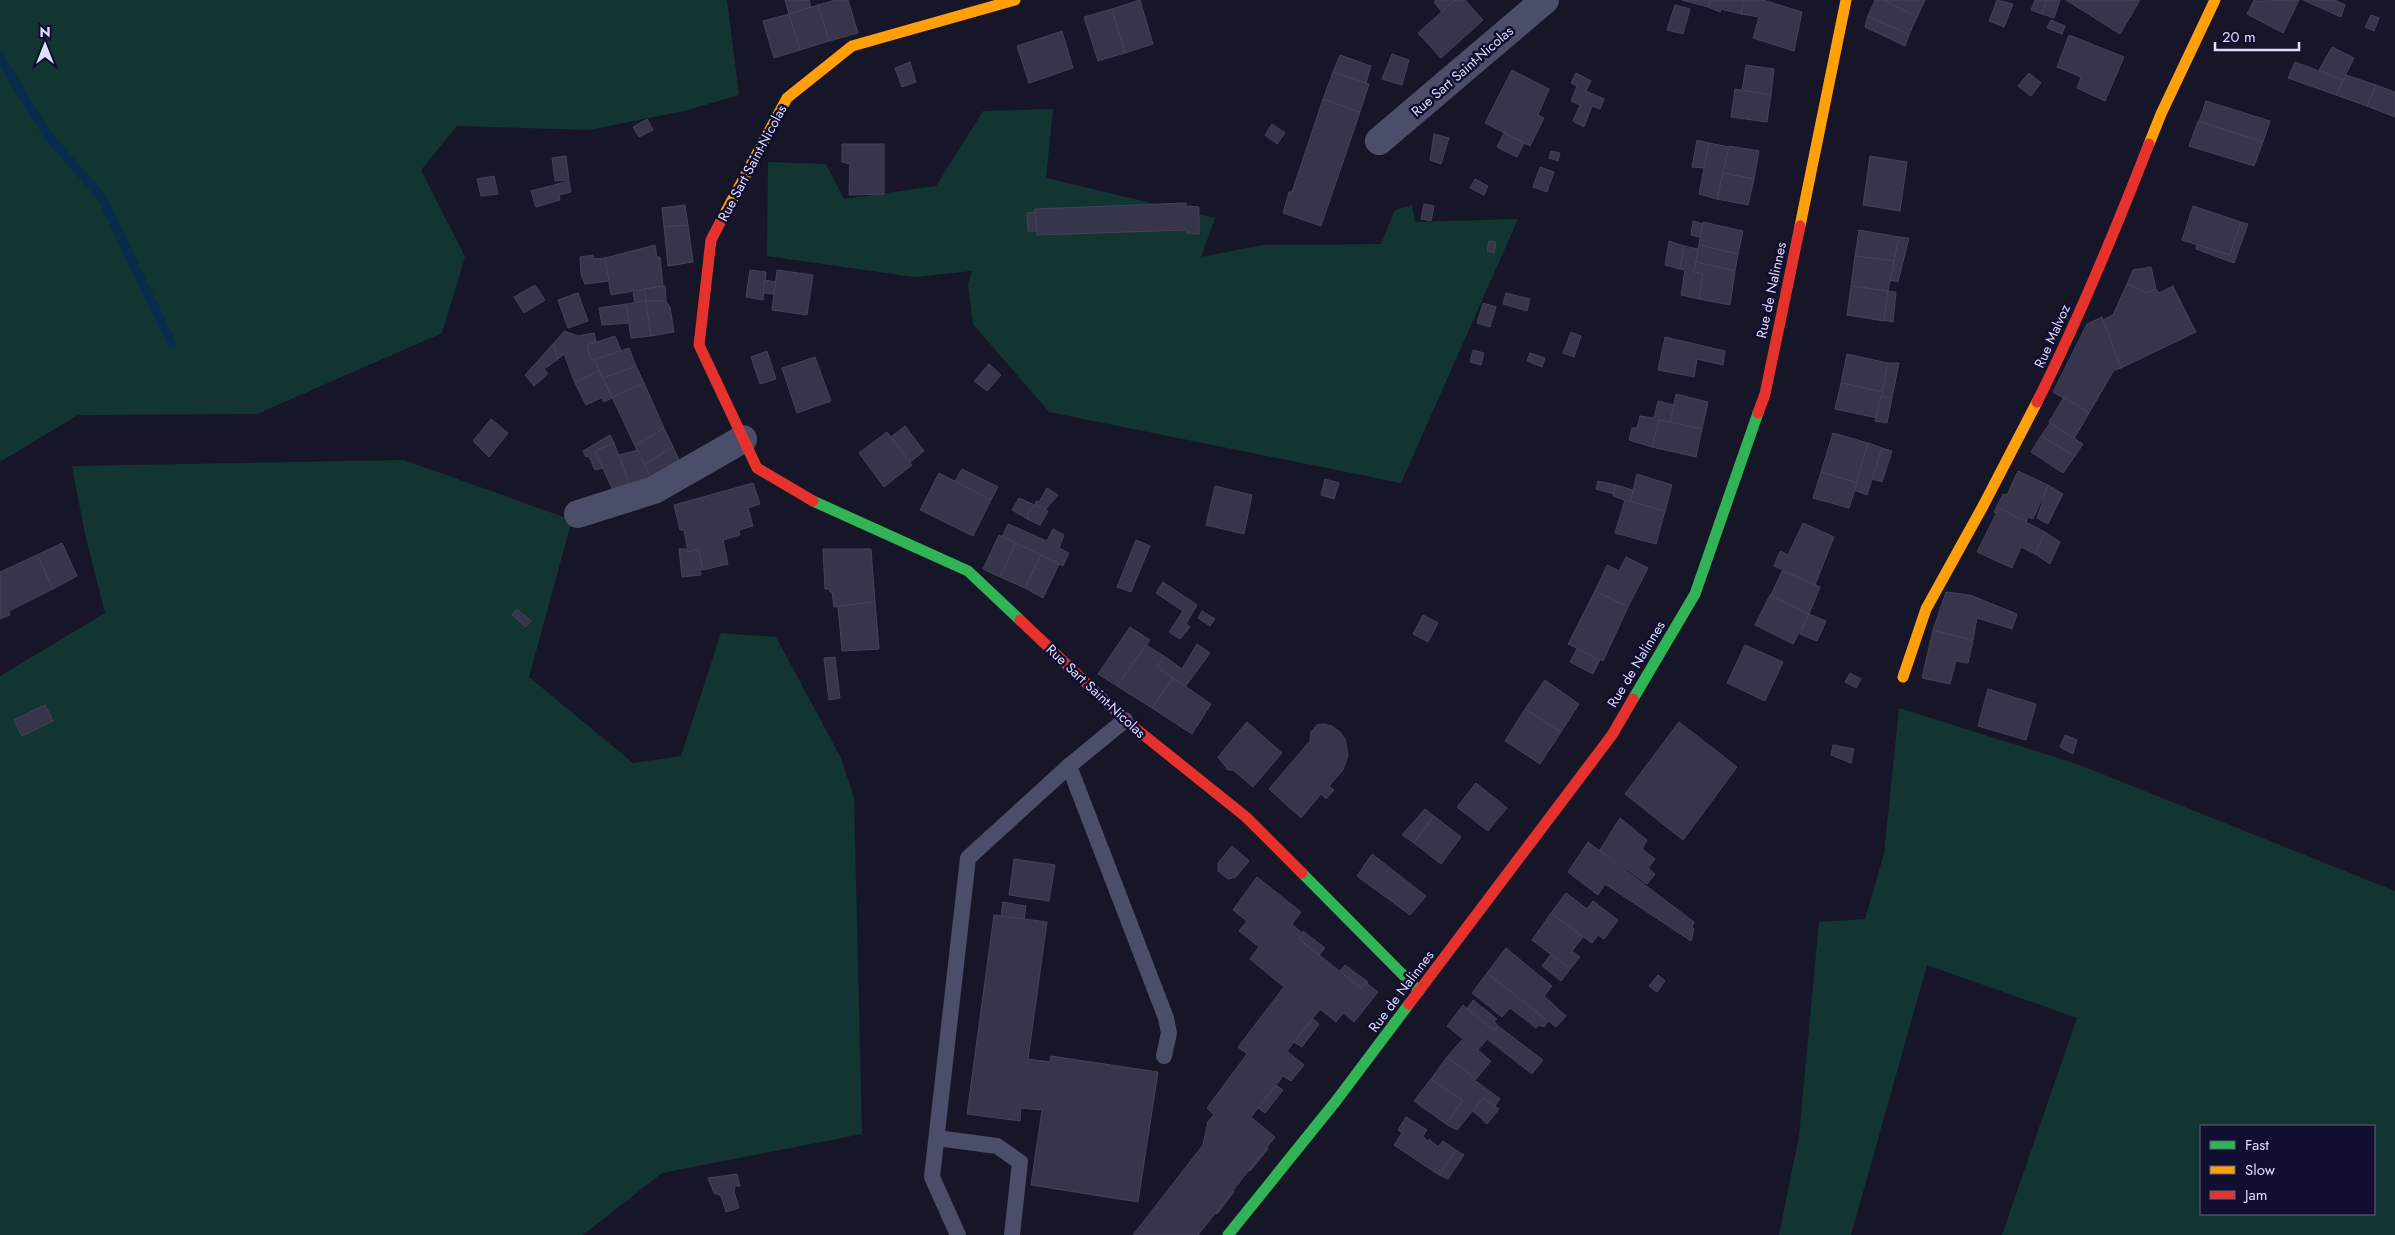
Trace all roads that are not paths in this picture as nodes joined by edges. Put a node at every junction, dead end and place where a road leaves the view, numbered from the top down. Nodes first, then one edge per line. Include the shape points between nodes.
1 (1015, 0) edge
2 (1545, 0) edge
3 (1846, 0) edge
4 (2215, 0) edge
5 (1379, 141) dead end
6 (743, 439) junction
7 (578, 514) dead end
8 (1903, 677) dead end
9 (1125, 720) junction
10 (1069, 766) junction
11 (1419, 991) junction
12 (1164, 1056) dead end
13 (937, 1138) junction
14 (958, 1235) edge
15 (1012, 1235) edge
16 (1228, 1235) edge

1 - 6 street, Rue Sart Saint-Nicolas via 852,46 787,98 711,240 699,346
2 - 5 street, Rue Sart Saint-Nicolas
3 - 11 street, Rue de Nalinnes via 1765,394 1695,594 1612,735
4 - 8 street, Rue Malvoz via 2161,114 2118,223 2054,368 1926,609
6 - 7 street via 654,490
6 - 9 street, Rue Sart Saint-Nicolas via 757,468 815,502 968,571
9 - 10 lane
9 - 11 street, Rue Sart Saint-Nicolas via 1246,817
10 - 12 lane via 1166,1018 1169,1034
10 - 13 lane via 968,858
11 - 16 street, Rue de Nalinnes
13 - 14 lane via 932,1177
13 - 15 lane via 997,1146 1020,1162

